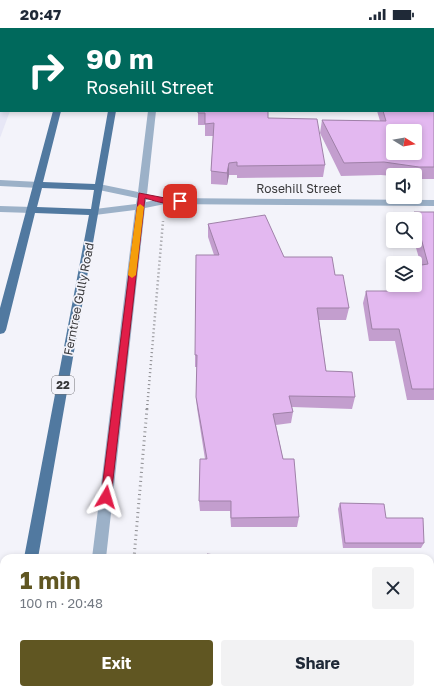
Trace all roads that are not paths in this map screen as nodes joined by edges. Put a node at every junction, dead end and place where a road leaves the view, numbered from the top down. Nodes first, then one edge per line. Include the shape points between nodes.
1 (57, 112) edge
2 (112, 112) edge
3 (152, 112) edge
4 (0, 183) edge
5 (39, 185) junction
6 (99, 187) junction
7 (141, 201) junction
8 (434, 203) edge
9 (0, 209) edge
10 (32, 210) junction
11 (95, 212) junction
12 (0, 330) edge
13 (32, 554) edge
14 (98, 554) edge

1 - 5 main road
2 - 6 main road, Ferntree Gully Road / 22
3 - 7 street
4 - 5 street
5 - 6 main road
5 - 10 main road
6 - 7 street, Rosehill Street
6 - 11 main road, Ferntree Gully Road / 22
7 - 8 street, Rosehill Street
7 - 11 street, Rosehill Street
7 - 14 street
9 - 10 street
10 - 11 main road
10 - 12 main road
11 - 13 main road, Ferntree Gully Road / 22

